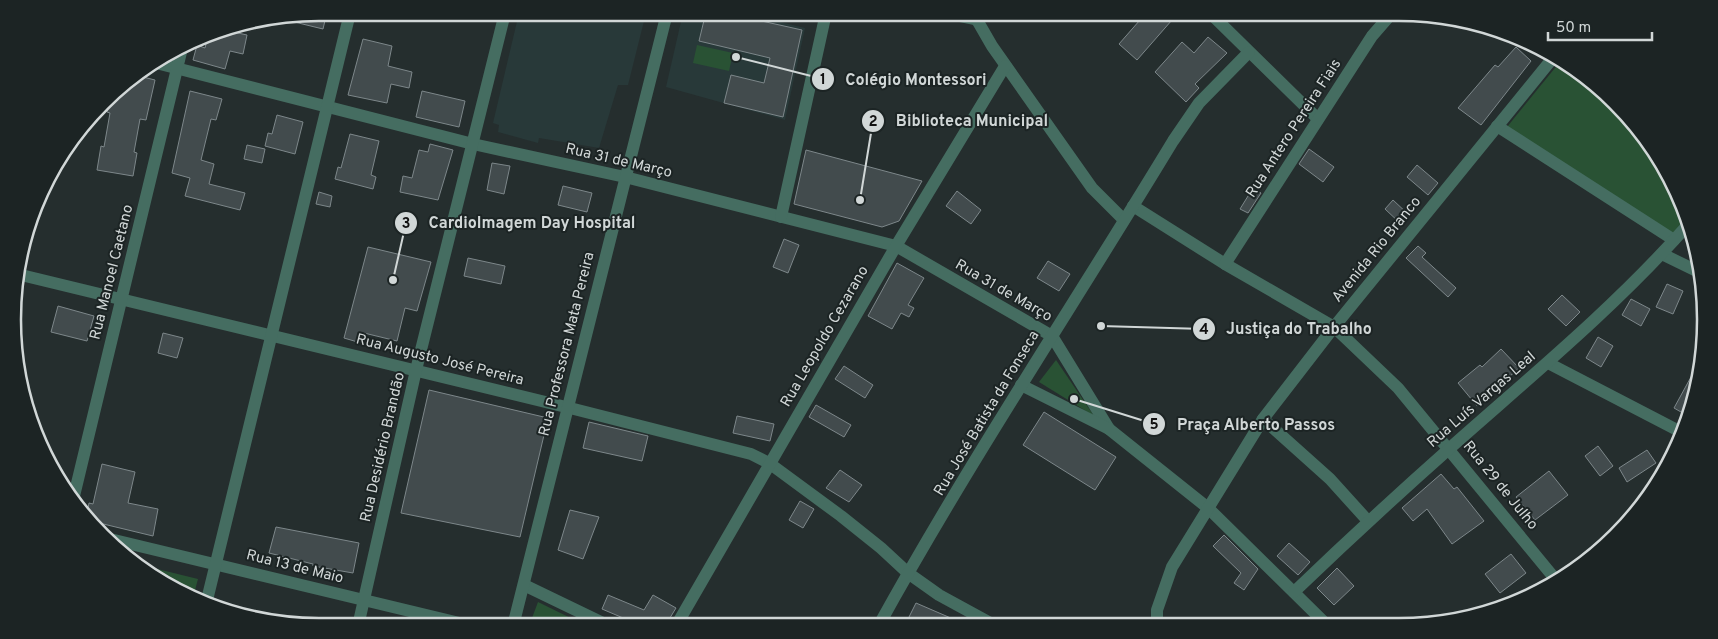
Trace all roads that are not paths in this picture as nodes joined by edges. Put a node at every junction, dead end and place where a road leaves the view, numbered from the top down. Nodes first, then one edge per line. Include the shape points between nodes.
1 (348, 21) edge
2 (502, 21) edge
3 (665, 21) edge
4 (824, 21) edge
5 (977, 21) edge
6 (1219, 21) edge
7 (1384, 21) edge
8 (1250, 52) junction
9 (180, 56) edge
10 (1550, 62) edge
11 (164, 65) edge
12 (1005, 66) junction
13 (178, 68) junction
14 (326, 108) junction
15 (1318, 119) junction
16 (1497, 126) junction
17 (473, 144) junction
18 (625, 177) junction
19 (1133, 206) junction
20 (781, 217) junction
21 (1124, 220) junction
22 (1683, 230) edge
23 (1674, 240) junction
24 (896, 246) junction
25 (1662, 254) junction
26 (1225, 264) junction
27 (1692, 269) edge
28 (25, 276) edge
29 (121, 299) junction
30 (1334, 327) junction
31 (272, 335) junction
32 (1052, 336) junction
33 (1548, 363) junction
34 (416, 370) junction
35 (1021, 385) junction
36 (566, 407) junction
37 (1263, 420) junction
38 (1109, 429) junction
39 (1676, 429) edge
40 (1450, 448) junction
41 (769, 463) junction
42 (75, 490) edge
43 (1208, 508) junction
44 (1368, 521) junction
45 (120, 541) edge
46 (216, 563) junction
47 (908, 573) junction
48 (1552, 575) edge
49 (524, 586) junction
50 (1294, 592) junction
51 (208, 596) edge
52 (364, 601) junction
53 (360, 618) edge
54 (437, 618) edge
55 (514, 618) edge
56 (591, 618) edge
57 (681, 618) edge
58 (883, 618) edge
59 (981, 618) edge
60 (1157, 618) edge
61 (1320, 618) edge

1 - 14 street
2 - 17 street, Rua Desidério Brandão
3 - 18 street, Rua Professora Mata Pereira
4 - 20 street
5 - 12 street
6 - 8 street
7 - 15 street, Rua Antero Pereira Fiais
8 - 15 street
8 - 19 street, Rua José Batista da Fonseca via 1185,122
9 - 13 street, Rua Manoel Caetano
10 - 16 street, Avenida Rio Branco
11 - 13 street, Rua 31 de Março
12 - 21 street via 1092,188
12 - 24 street, Rua Leopoldo Cezarano
13 - 14 street, Rua 31 de Março
13 - 29 street, Rua Manoel Caetano
14 - 17 street, Rua 31 de Março
14 - 31 street
15 - 26 street, Rua Antero Pereira Fiais
16 - 23 street
16 - 30 street, Avenida Rio Branco
17 - 18 street, Rua 31 de Março
17 - 34 street, Rua Desidério Brandão
18 - 20 street, Rua 31 de Março
18 - 36 street, Rua Professora Mata Pereira
19 - 21 street, Rua José Batista da Fonseca
19 - 26 street, Rua 29 de Julho
20 - 24 street, Rua 31 de Março
21 - 32 street, Rua José Batista da Fonseca
22 - 23 street, Rua Luís Vargas Leal
23 - 25 street, Rua Luís Vargas Leal
24 - 32 street, Rua 31 de Março
24 - 41 street, Rua Leopoldo Cezarano
25 - 27 street
25 - 33 street, Rua Luís Vargas Leal
26 - 30 street, Rua 29 de Julho
28 - 29 street, Rua Augusto José Pereira
29 - 31 street, Rua Augusto José Pereira
29 - 42 street, Rua Manoel Caetano
30 - 37 street, Avenida Rio Branco
30 - 40 street, Rua 29 de Julho via 1391,380
31 - 34 street, Rua Augusto José Pereira
31 - 46 street
32 - 35 street, Rua José Batista da Fonseca
32 - 38 street
33 - 39 street
33 - 40 street, Rua Luís Vargas Leal
34 - 36 street, Rua Augusto José Pereira
34 - 52 street, Rua Desidério Brandão
35 - 38 street
35 - 47 street, Rua José Batista da Fonseca
36 - 41 street, Rua Augusto José Pereira via 734,448
36 - 49 street, Rua Professora Mata Pereira
37 - 43 street, Avenida Rio Branco
37 - 44 street via 1330,478
38 - 43 street
40 - 44 street, Rua Luís Vargas Leal
40 - 48 street, Rua 29 de Julho
41 - 47 street, Rua Augusto José Pereira via 881,548
41 - 57 street, Rua Leopoldo Cezarano
43 - 50 street
43 - 60 street, Avenida Rio Branco via 1172,567
44 - 50 street, Rua Luís Vargas Leal
45 - 46 street, Rua 13 de Maio
46 - 51 street
46 - 52 street, Rua 13 de Maio
47 - 58 street, Rua José Batista da Fonseca
47 - 59 street, Rua Augusto José Pereira
49 - 55 street, Rua Professora Mata Pereira
49 - 56 street
50 - 61 street
52 - 53 street, Rua Desidério Brandão
52 - 54 street, Rua 13 de Maio

